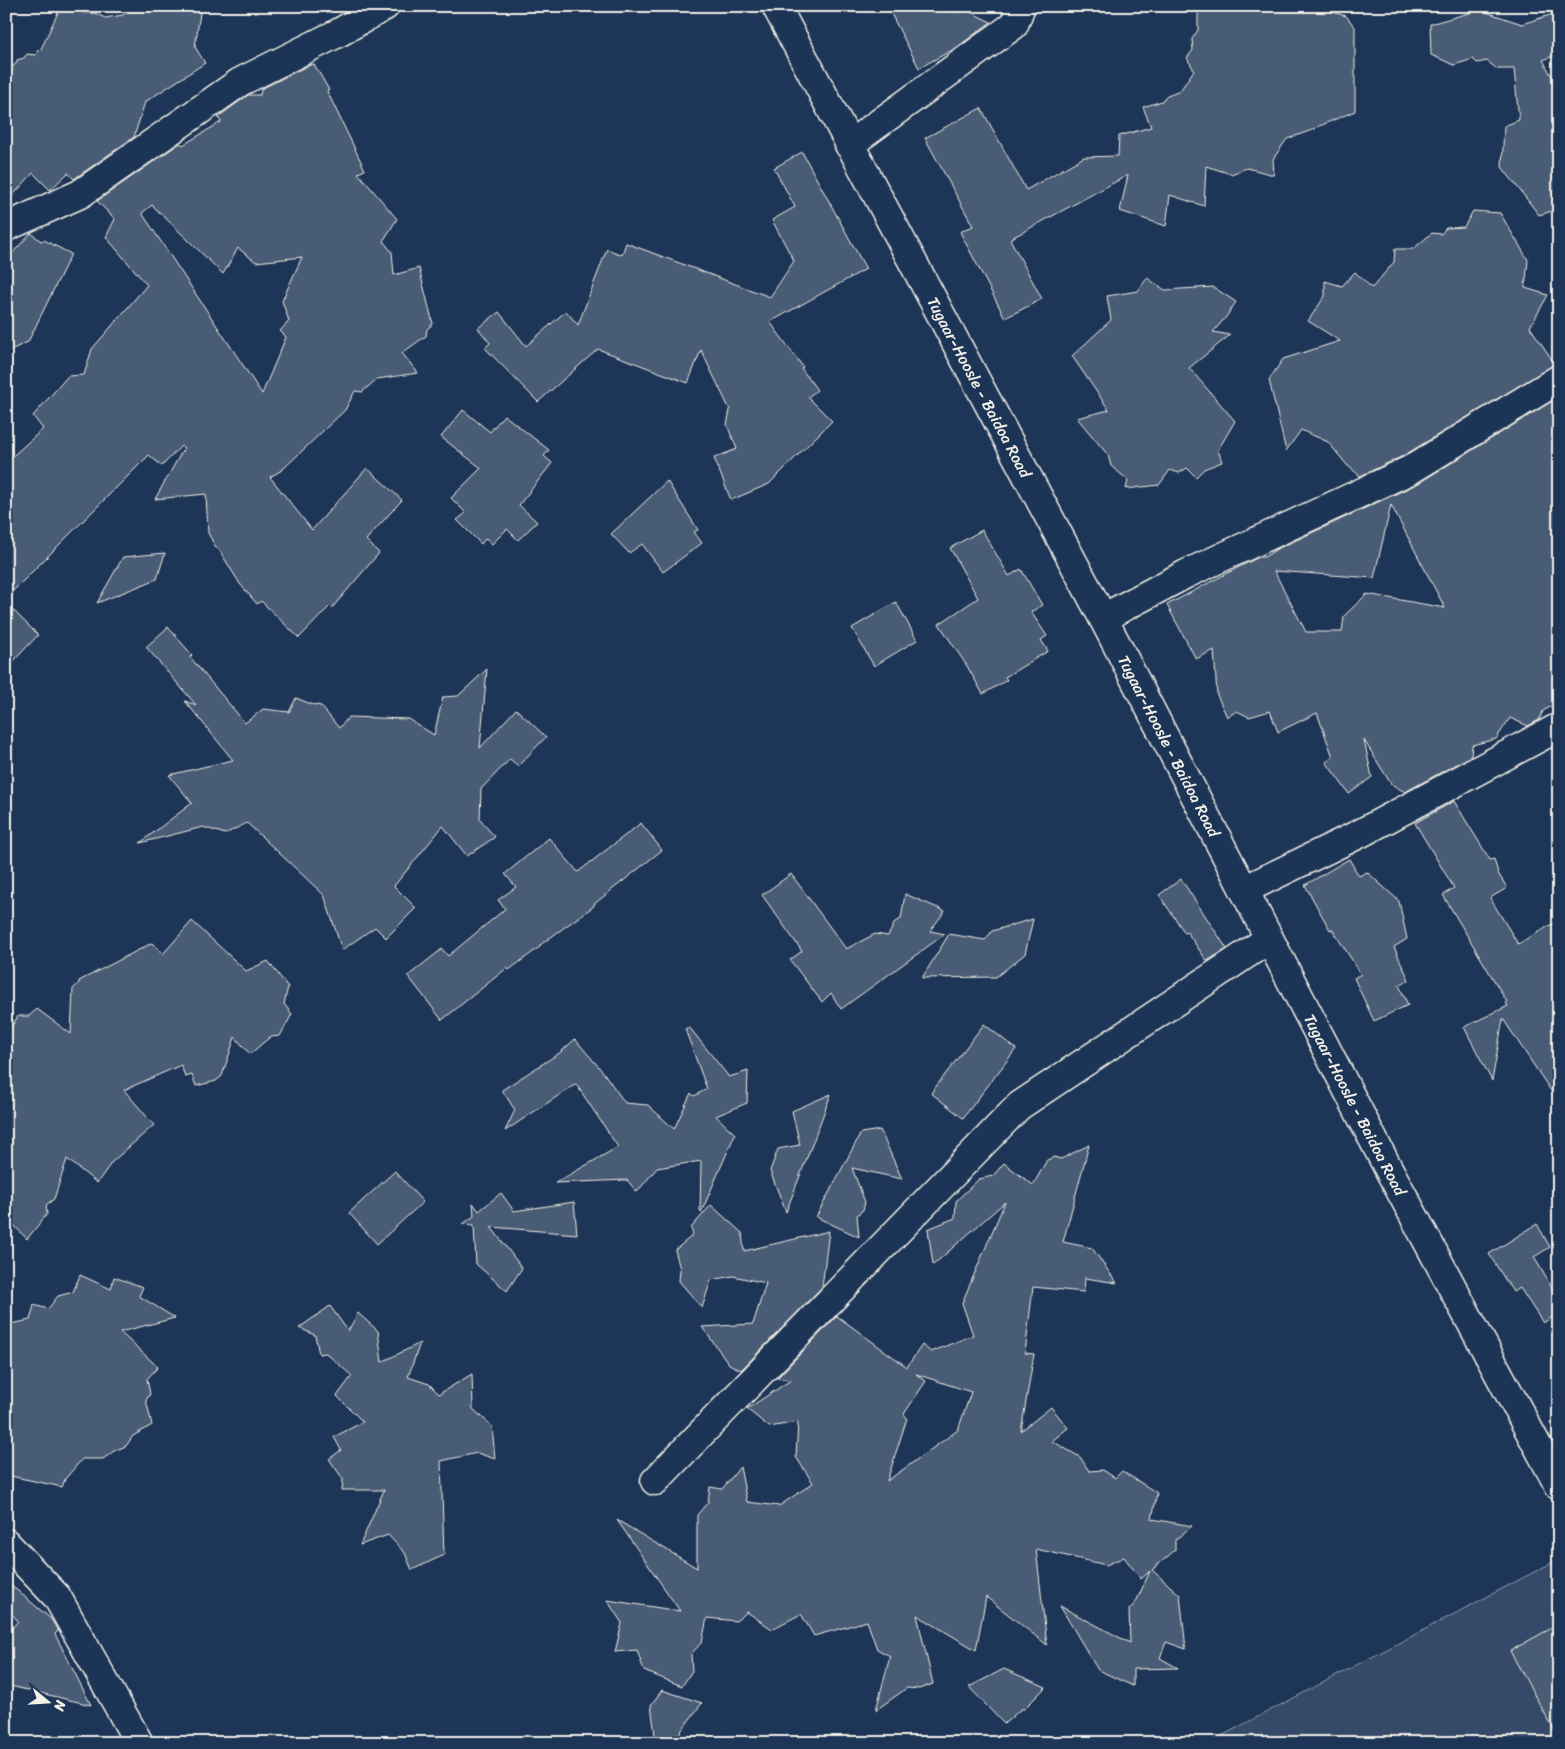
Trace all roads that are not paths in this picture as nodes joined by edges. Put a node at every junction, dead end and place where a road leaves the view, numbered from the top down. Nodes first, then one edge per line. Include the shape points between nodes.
1 (385, 6) edge
2 (776, 6) edge
3 (1021, 6) edge
4 (849, 145) junction
5 (6, 227) edge
6 (1559, 379) edge
7 (1103, 618) junction
8 (1559, 727) edge
9 (1244, 890) junction
10 (1269, 939) junction
11 (655, 1481) dead end
12 (1559, 1486) edge
13 (6, 1543) edge
14 (139, 1743) edge

1 - 5 street via 240,82 80,194
2 - 4 street, Tugaar-Hoosle - Baidoa Road
3 - 4 street via 1014,25
4 - 7 street, Tugaar-Hoosle - Baidoa Road
6 - 7 street via 1410,470 1186,574
7 - 9 street, Tugaar-Hoosle - Baidoa Road
8 - 9 street via 1360,833
9 - 10 street, Tugaar-Hoosle - Baidoa Road
10 - 11 street via 1019,1106
10 - 12 street, Tugaar-Hoosle - Baidoa Road
13 - 14 street via 57,1598

